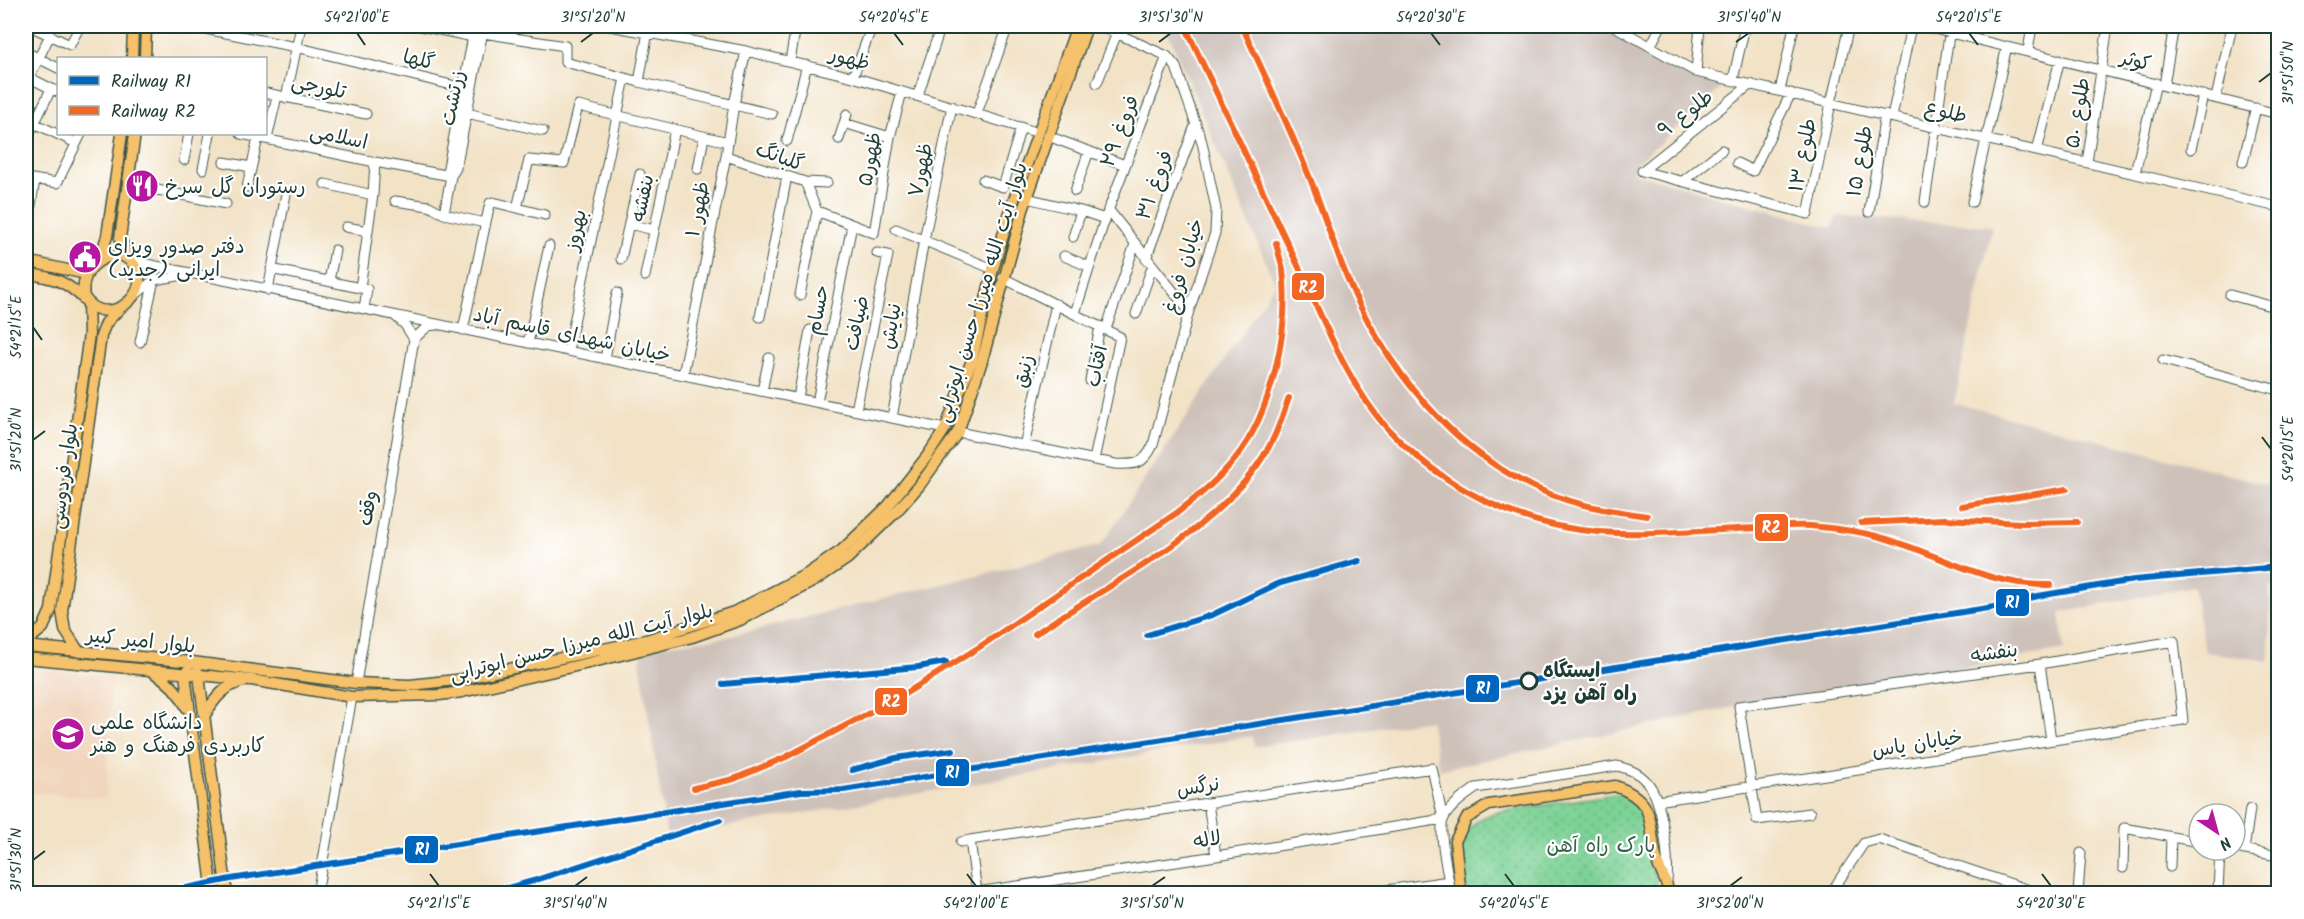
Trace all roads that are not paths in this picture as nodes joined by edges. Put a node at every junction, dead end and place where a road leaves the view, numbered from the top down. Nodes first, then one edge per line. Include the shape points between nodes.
1 (30, 26) edge
2 (80, 26) edge
3 (133, 26) edge
4 (146, 26) edge
5 (190, 26) edge
6 (301, 26) edge
7 (421, 26) edge
8 (475, 26) edge
9 (610, 26) edge
10 (796, 26) edge
11 (872, 26) edge
12 (941, 26) edge
13 (1008, 26) edge
14 (1077, 26) edge
15 (1087, 26) edge
16 (1100, 26) edge
17 (1615, 26) edge
18 (1660, 26) edge
19 (1700, 26) edge
20 (1745, 26) edge
21 (1794, 26) edge
22 (1849, 26) edge
23 (1911, 26) edge
24 (1922, 26) edge
25 (2032, 26) edge
26 (2108, 26) edge
27 (2174, 26) edge
28 (2232, 26) edge
29 (484, 29) edge
30 (649, 29) edge
31 (1113, 29) edge
32 (1950, 29) edge
33 (50, 35) junction
34 (473, 37) junction
35 (1651, 45) junction
36 (2007, 46) junction
37 (296, 47) junction
38 (746, 51) junction
39 (2028, 51) junction
40 (26, 52) edge
41 (1167, 56) junction
42 (132, 57) edge
43 (145, 57) edge
44 (38, 58) junction
45 (2060, 59) junction
46 (790, 61) junction
47 (807, 65) junction
48 (57, 68) edge
49 (2102, 70) junction
50 (1696, 72) junction
51 (27, 77) edge
52 (853, 77) junction
53 (625, 78) junction
54 (1733, 80) junction
55 (639, 82) junction
56 (1097, 83) dead end
57 (1751, 84) junction
58 (2160, 84) junction
59 (467, 89) junction
60 (55, 91) edge
61 (1780, 91) junction
62 (902, 92) junction
63 (267, 93) edge
64 (1791, 93) junction
65 (918, 95) junction
66 (2204, 95) junction
67 (281, 97) junction
68 (2216, 98) junction
69 (1830, 103) junction
70 (734, 104) junction
71 (952, 106) junction
72 (2256, 108) junction
73 (467, 113) junction
74 (977, 113) junction
75 (366, 114) dead end
76 (772, 114) dead end
77 (2278, 114) edge
78 (616, 116) junction
79 (1889, 116) junction
80 (34, 123) junction
81 (1196, 123) junction
82 (1021, 127) junction
83 (1937, 127) junction
84 (267, 129) edge
85 (675, 129) junction
86 (543, 131) dead end
87 (57, 134) edge
88 (1044, 134) junction
89 (59, 135) edge
90 (80, 135) edge
91 (122, 135) edge
92 (135, 135) edge
93 (189, 135) edge
94 (210, 135) edge
95 (246, 135) edge
96 (264, 135) edge
97 (704, 137) junction
98 (890, 137) junction
99 (263, 138) junction
100 (839, 139) dead end
101 (1986, 139) junction
102 (26, 141) edge
103 (787, 141) dead end
104 (728, 142) junction
105 (76, 143) junction
106 (2190, 148) dead end
107 (1722, 150) dead end
108 (1089, 151) junction
109 (2037, 151) junction
110 (726, 156) junction
111 (184, 160) dead end
112 (224, 162) dead end
113 (375, 162) junction
114 (2087, 162) junction
115 (2243, 162) dead end
116 (1737, 163) dead end
117 (1125, 165) junction
118 (251, 167) junction
119 (203, 169) dead end
120 (698, 169) dead end
121 (2134, 173) junction
122 (640, 174) dead end
123 (451, 176) junction
124 (787, 176) junction
125 (30, 179) edge
126 (983, 180) dead end
127 (1683, 181) junction
128 (806, 182) junction
129 (827, 183) dead end
130 (128, 184) junction
131 (325, 184) dead end
132 (248, 187) dead end
133 (1075, 190) dead end
134 (286, 194) dead end
135 (373, 195) junction
136 (1027, 198) junction
137 (394, 201) dead end
138 (1925, 202) dead end
139 (1972, 202) dead end
140 (226, 204) dead end
141 (2278, 207) edge
142 (517, 208) junction
143 (817, 211) junction
144 (1081, 211) junction
145 (1869, 212) dead end
146 (444, 214) junction
147 (1107, 214) junction
148 (545, 215) dead end
149 (484, 223) junction
150 (629, 224) junction
151 (852, 225) junction
152 (346, 227) dead end
153 (896, 229) dead end
154 (27, 230) dead end
155 (654, 230) junction
156 (368, 231) junction
157 (1073, 237) dead end
158 (924, 240) junction
159 (1135, 244) junction
160 (549, 246) dead end
161 (335, 250) dead end
162 (877, 253) dead end
163 (1064, 256) dead end
164 (100, 259) junction
165 (621, 259) dead end
166 (130, 260) junction
167 (26, 261) edge
168 (1149, 263) junction
169 (1090, 267) junction
170 (271, 269) junction
171 (993, 269) junction
172 (26, 273) edge
173 (86, 274) junction
174 (192, 274) junction
175 (645, 276) dead end
176 (1003, 278) junction
177 (154, 280) junction
178 (329, 281) junction
179 (360, 288) junction
180 (268, 290) junction
181 (617, 293) dead end
182 (135, 295) junction
183 (800, 295) dead end
184 (2230, 295) dead end
185 (88, 303) junction
186 (1056, 303) junction
187 (120, 308) junction
188 (2278, 308) edge
189 (364, 309) junction
190 (1189, 311) junction
191 (1075, 313) junction
192 (1136, 314) dead end
193 (395, 316) junction
194 (760, 317) dead end
195 (439, 325) junction
196 (1103, 328) junction
197 (463, 330) junction
198 (810, 330) dead end
199 (414, 339) junction
200 (140, 342) dead end
201 (528, 343) junction
202 (568, 351) junction
203 (769, 358) dead end
204 (605, 359) junction
205 (2163, 360) dead end
206 (683, 375) junction
207 (1090, 381) dead end
208 (2278, 390) edge
209 (762, 391) junction
210 (798, 398) junction
211 (817, 402) junction
212 (856, 410) junction
213 (892, 418) junction
214 (945, 429) junction
215 (958, 432) junction
216 (1024, 446) junction
217 (1095, 460) junction
218 (26, 644) edge
219 (79, 651) junction
220 (26, 658) edge
221 (192, 663) junction
222 (2040, 664) junction
223 (150, 670) junction
224 (185, 674) junction
225 (200, 675) junction
226 (252, 675) junction
227 (356, 683) junction
228 (352, 697) junction
229 (191, 715) junction
230 (205, 715) junction
231 (2183, 720) joint
232 (2051, 740) junction
233 (1751, 786) junction
234 (1657, 801) junction
235 (1208, 803) junction
236 (2250, 809) dead end
237 (1810, 813) dead end
238 (1443, 819) junction
239 (2247, 820) edge
240 (2171, 837) junction
241 (2187, 840) edge
242 (2247, 850) edge
243 (2080, 853) dead end
244 (1216, 856) junction
245 (2278, 856) edge
246 (2219, 862) edge
247 (2170, 867) dead end
248 (2123, 868) dead end
249 (1449, 880) junction
250 (1667, 880) junction
251 (977, 892) edge
252 (2218, 892) edge
253 (213, 894) edge
254 (227, 894) edge
255 (317, 894) edge
256 (1359, 894) edge
257 (1451, 894) edge
258 (1461, 894) edge
259 (1669, 894) edge
260 (1830, 894) edge
261 (2041, 894) edge
262 (2078, 894) edge

1 - 33 street
2 - 33 street via 70,45
3 - 42 main road
4 - 43 main road
5 - 37 street, گلها
6 - 37 street
7 - 34 street
8 - 34 street, زرتشت
9 - 30 street, ظهور
10 - 46 street
11 - 52 street
12 - 65 street
13 - 74 street
14 - 88 main road, بلوار آیت الله میرزا حسن ابوترابی
15 - 88 main road, بلوار آیت الله میرزا حسن ابوترابی
16 - 31 street
17 - 35 street, طلوع
18 - 35 street
19 - 50 street
20 - 54 street
21 - 61 street
22 - 69 street, طلوع ۱۳
23 - 79 street, طلوع ۱۵
24 - 32 street, کوثر
25 - 39 street
26 - 49 street, طلوع ۵۰
27 - 58 street
28 - 68 street
29 - 53 street via 566,46 565,62
29 - 59 street, زرتشت
30 - 38 street, ظهور
30 - 55 street
31 - 41 street
31 - 56 street
32 - 36 street, کوثر
32 - 83 street
33 - 44 street
34 - 59 street, زرتشت
35 - 50 street, طلوع
36 - 39 street, کوثر
36 - 101 street
37 - 59 street, گلها
37 - 67 street
38 - 46 street, ظهور
38 - 70 street, ظهور ۱
39 - 45 street, کوثر
40 - 44 street
41 - 81 street, خیابان فروغ via 1176,67
41 - 117 street, فروغ ۲۹
44 - 48 street
44 - 51 street
45 - 49 street, کوثر
45 - 109 street
46 - 47 street, ظهور
47 - 52 street, ظهور
47 - 103 street
49 - 58 street, کوثر
49 - 114 street, طلوع ۵۰
50 - 54 street, طلوع
51 - 60 street
52 - 62 street, ظهور
53 - 55 street
53 - 78 street, بهروز
54 - 57 street, طلوع
55 - 70 street
57 - 61 street, طلوع
57 - 127 street, طلوع ۹ via 1642,171
58 - 66 street, کوثر
58 - 121 street
59 - 73 street, زرتشت
59 - 123 street, زرتشت via 448,166
60 - 80 street
61 - 64 street, طلوع
62 - 65 street, ظهور
62 - 98 street, ظهور۵
63 - 67 street, تلورجی
64 - 69 street, طلوع
64 - 116 street via 1753,171
65 - 71 street, ظهور
66 - 68 street, کوثر
66 - 106 street
67 - 75 street, تلورجی
67 - 84 street
68 - 72 street, کوثر
69 - 79 street, طلوع
69 - 127 street, طلوع ۱۳ via 1808,213
70 - 76 street
70 - 104 street, ظهور ۱
71 - 74 street, ظهور
71 - 158 street, ظهور۷
72 - 77 street, کوثر
72 - 115 street
73 - 86 street
73 - 123 street, زرتشت
74 - 82 street, ظهور
78 - 85 street
78 - 142 street via 578,106 564,163 529,160
78 - 202 street, بهروز
79 - 83 street, طلوع
79 - 145 street, طلوع ۱۵
80 - 87 street
80 - 102 street
81 - 168 street, فروغ ۳۱
81 - 190 street, خیابان فروغ via 1217,220
82 - 88 street, ظهور
82 - 126 street via 1003,187
83 - 101 street, طلوع
83 - 138 street
85 - 97 street
85 - 155 street, بنفشه
88 - 108 street, ظهور
88 - 136 main road, بلوار آیت الله میرزا حسن ابوترابی
88 - 171 main road, بلوار آیت الله میرزا حسن ابوترابی via 1012,205
89 - 105 street
90 - 105 street
91 - 164 main road
92 - 130 main road
93 - 111 street
94 - 119 street
95 - 99 street, اسلامی
96 - 99 street
97 - 104 street
97 - 120 street
98 - 100 street via 846,118
98 - 151 street, ظهور۵ via 874,233
99 - 113 street, اسلامی
99 - 118 street
101 - 109 street, طلوع
101 - 139 street
104 - 110 street, ظهور ۱
105 - 125 street via 57,183
107 - 127 street
108 - 117 street, ظهور
108 - 133 street
109 - 114 street, طلوع
110 - 124 street, گلبانگ
110 - 206 street, ظهور ۱
112 - 118 street
113 - 123 street
113 - 135 street, اسلامی
114 - 121 street, طلوع
117 - 147 street, فروغ ۲۹
118 - 132 street
121 - 141 street, طلوع
122 - 150 street
123 - 146 street, زرتشت
124 - 128 street, گلبانگ
124 - 194 street
125 - 154 street
128 - 129 street
128 - 143 street, گلبانگ
130 - 140 street
130 - 166 main road via 120,238
131 - 135 street
134 - 170 street
135 - 156 street, اسلامی
136 - 144 street
136 - 176 main road, بلوار آیت الله میرزا حسن ابوترابی
137 - 146 street via 429,206
142 - 148 street
142 - 149 street via 491,201
143 - 151 street
143 - 183 street
144 - 147 street
144 - 157 street
146 - 149 street
147 - 159 street
147 - 169 street, فروغ ۲۹
149 - 197 street
150 - 155 street
150 - 165 street
151 - 211 street, حسام
152 - 156 street
153 - 158 street
155 - 175 street, بنفشه
156 - 179 street, اسلامی
158 - 171 street
158 - 213 street, نيايش
159 - 168 street
159 - 196 street
160 - 201 street
161 - 178 street
162 - 212 street, ضیافت via 888,255
163 - 169 street
164 - 166 main road via 121,255
164 - 173 main road
166 - 174 street, خیابان شهدای قاسم آباد
166 - 182 main road via 139,276
167 - 173 main road
168 - 190 street
168 - 192 street, فروغ ۳۱
169 - 191 street, فروغ ۲۹
170 - 178 street
170 - 180 street
171 - 214 main road, بلوار آیت الله میرزا حسن ابوترابی via 972,360
172 - 185 main road via 57,279 71,286
173 - 185 main road via 83,291
174 - 177 street
174 - 180 street, خیابان شهدای قاسم آباد
176 - 186 street, آفتاب
176 - 215 main road, بلوار آیت الله میرزا حسن ابوترابی via 982,361
177 - 182 street
177 - 200 street
178 - 179 street
179 - 189 street, اسلامی via 367,290
180 - 189 street, خیابان شهدای قاسم آباد
181 - 204 street
182 - 187 main road
184 - 188 street
185 - 187 main road via 101,310
185 - 218 main road, بلوار فردوسی via 89,334 51,610 43,627
186 - 191 street, آفتاب
186 - 216 street, زنبق
187 - 219 main road, بلوار فردوسی via 106,323 101,336 62,611 64,630
189 - 193 street, خیابان شهدای قاسم آباد
190 - 217 street, خیابان فروغ via 1149,455 1132,465
191 - 196 street, آفتاب
193 - 195 street, خیابان شهدای قاسم آباد
193 - 199 street
195 - 197 street, خیابان شهدای قاسم آباد
195 - 199 street via 428,326
196 - 207 street
196 - 217 street, آفتاب via 1120,337
197 - 201 street, خیابان شهدای قاسم آباد
198 - 210 street
199 - 227 street, وقف
201 - 202 street, خیابان شهدای قاسم آباد
202 - 204 street, خیابان شهدای قاسم آباد
203 - 209 street
204 - 206 street, خیابان شهدای قاسم آباد
205 - 208 street
206 - 209 street, خیابان شهدای قاسم آباد
209 - 210 street, خیابان شهدای قاسم آباد
210 - 211 street, خیابان شهدای قاسم آباد
211 - 212 street, خیابان شهدای قاسم آباد
212 - 213 street, خیابان شهدای قاسم آباد
213 - 214 street, خیابان شهدای قاسم آباد
214 - 215 main road
214 - 227 main road, بلوار آیت الله میرزا حسن ابوترابی via 888,506 842,550 807,574 734,612 646,640 456,680 410,685
215 - 216 street
215 - 228 main road, بلوار آیت الله میرزا حسن ابوترابی via 919,486 863,546 834,569 741,620 692,637 462,692
216 - 217 street
218 - 219 main road, بلوار امیر کبیر
219 - 221 main road, بلوار امیر کبیر
220 - 223 main road, بلوار امیر کبیر
221 - 224 main road
221 - 225 main road
221 - 226 main road, بلوار امیر کبیر
222 - 231 street, بنفشه via 2174,641
222 - 232 street
222 - 233 street, بنفشه via 1739,706
223 - 224 main road, بلوار امیر کبیر
223 - 229 main road via 168,681
224 - 225 main road, بلوار امیر کبیر
224 - 229 main road
225 - 226 main road, بلوار امیر کبیر
225 - 230 main road
226 - 227 main road, بلوار آیت الله میرزا حسن ابوترابی
226 - 228 main road, بلوار آیت الله میرزا حسن ابوترابی
226 - 230 main road via 223,691
228 - 255 street
229 - 253 main road
230 - 254 main road
231 - 232 street, خیابان یاس
232 - 233 street, خیابان یاس
233 - 234 street, خیابان یاس
233 - 237 street via 1757,820
234 - 238 street via 1637,773 1617,766 1476,788
234 - 250 street via 1668,864
235 - 238 street, نرگس via 1432,768
235 - 244 street
235 - 251 street, نرگس via 965,841
236 - 239 street
238 - 244 street, لاله
238 - 249 street
240 - 241 street
240 - 247 street
240 - 248 street via 2124,828
242 - 245 street
243 - 262 street
244 - 251 street, لاله
246 - 252 street
249 - 256 street
249 - 257 street
250 - 258 main road via 1659,868 1646,806 1632,792 1615,786 1489,805 1467,818 1455,841
250 - 259 main road
260 - 261 street via 1864,843 1879,839

